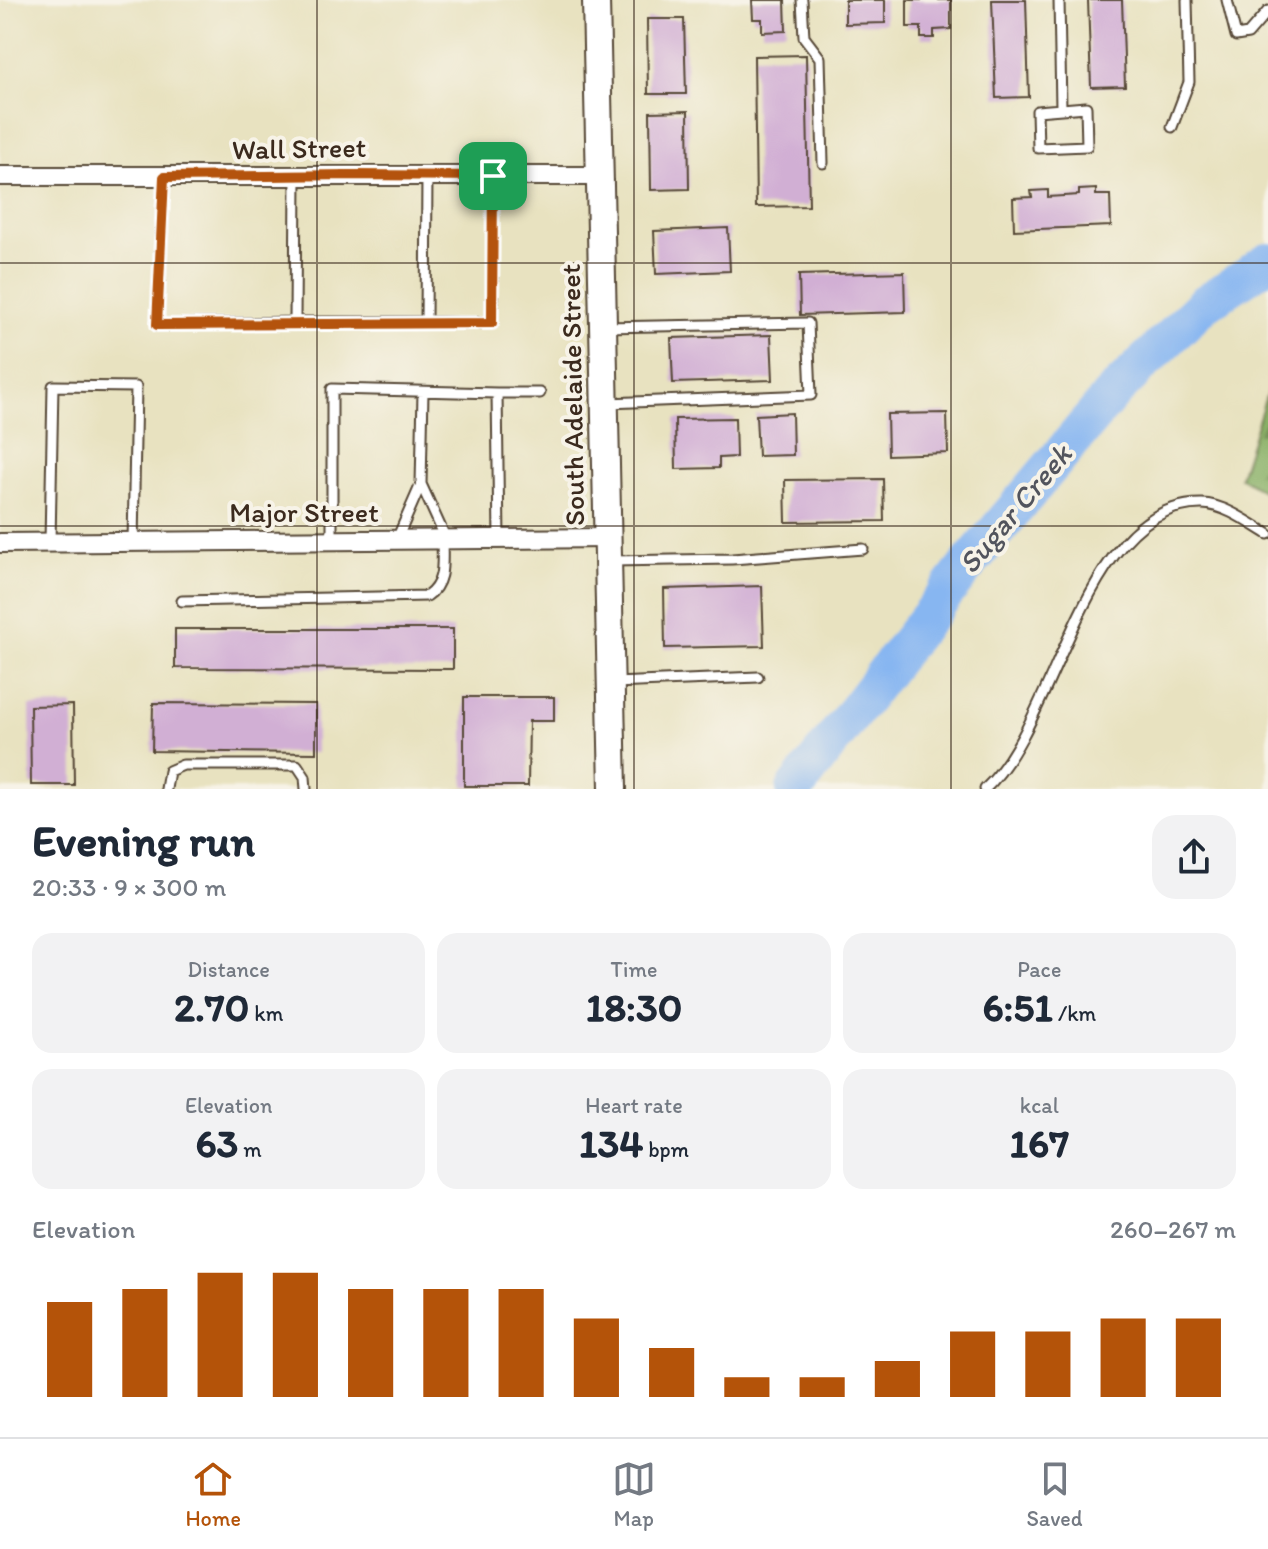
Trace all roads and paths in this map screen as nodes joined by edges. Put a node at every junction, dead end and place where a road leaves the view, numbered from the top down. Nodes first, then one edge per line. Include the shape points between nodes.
1 (596, 0) edge
2 (802, 0) edge
3 (1059, 0) edge
4 (1187, 0) edge
5 (1227, 0) edge
6 (1268, 11) edge
7 (1061, 108) junction
8 (1172, 127) dead end
9 (823, 163) dead end
10 (427, 175) junction
11 (0, 176) edge
12 (296, 176) junction
13 (493, 176) junction
14 (599, 176) junction
15 (164, 177) junction
16 (295, 322) junction
17 (426, 322) junction
18 (602, 327) junction
19 (423, 392) junction
20 (497, 393) junction
21 (540, 393) dead end
22 (604, 403) junction
23 (421, 484) junction
24 (1268, 534) edge
25 (397, 539) junction
26 (444, 539) junction
27 (499, 539) junction
28 (332, 540) junction
29 (50, 542) junction
30 (133, 542) junction
31 (0, 543) edge
32 (608, 549) junction
33 (863, 549) dead end
34 (182, 601) dead end
35 (758, 677) dead end
36 (611, 683) junction
37 (166, 789) edge
38 (306, 789) edge
39 (613, 789) edge
40 (985, 789) edge

1 - 14 street, South Adelaide Street
2 - 9 lane via 804,37 820,58
3 - 7 lane
4 - 8 lane via 1189,82
5 - 6 lane via 1236,36 1248,34
7 - 7 lane via 1037,111 1038,148 1087,146 1086,107
10 - 12 street, Wall Street
10 - 13 street, Wall Street
10 - 17 lane
11 - 15 street, Wall Street
12 - 15 street, Wall Street
12 - 16 lane
13 - 14 street, Wall Street
13 - 17 lane via 492,323
14 - 18 street, South Adelaide Street
15 - 16 lane via 157,325
16 - 17 lane
18 - 22 street, South Adelaide Street
18 - 22 lane via 808,323 811,395
19 - 20 lane
19 - 23 lane
19 - 28 lane via 332,389
20 - 21 lane
20 - 27 lane
22 - 32 street, South Adelaide Street
23 - 25 lane
23 - 26 lane
24 - 40 lane via 1203,503 1170,510 1128,535 1099,572 1046,694
25 - 26 street, Major Street
25 - 28 street, Major Street
26 - 27 street, Major Street
26 - 34 lane via 442,577 427,596
27 - 32 street, Major Street
28 - 30 street, Major Street
29 - 30 street, Major Street
29 - 30 lane via 53,386 136,387
29 - 31 street, Major Street
32 - 33 lane via 732,559
32 - 36 street, South Adelaide Street
35 - 36 lane
36 - 39 street, South Adelaide Street
37 - 38 lane via 169,771 183,765 297,765

